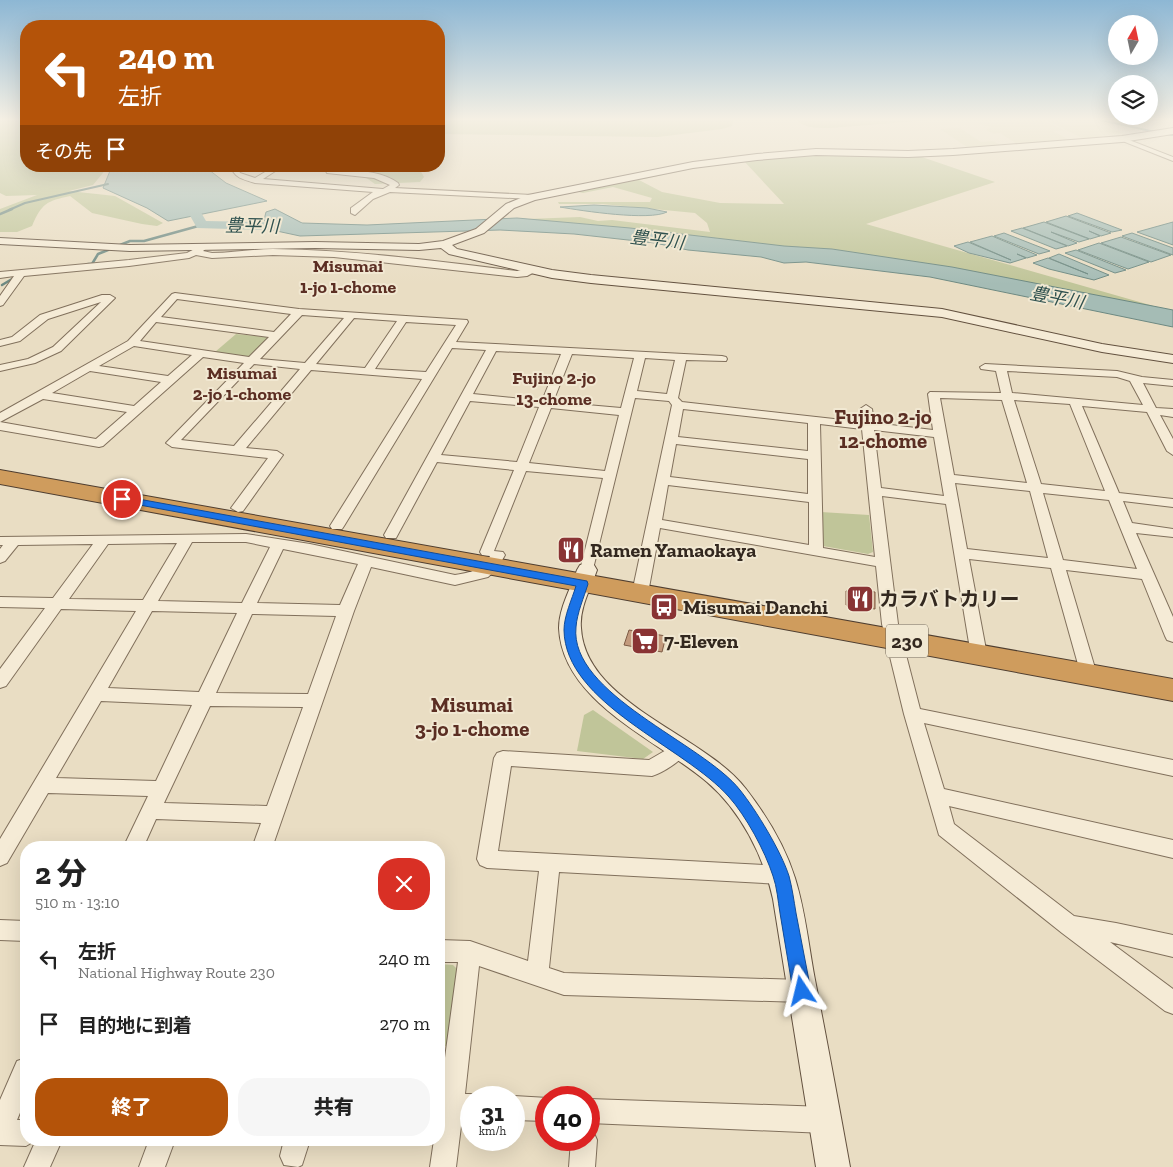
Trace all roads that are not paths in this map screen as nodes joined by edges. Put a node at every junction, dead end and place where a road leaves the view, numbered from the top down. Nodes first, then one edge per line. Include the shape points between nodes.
1 (238, 174) edge
2 (266, 174) edge
3 (325, 174) edge
4 (367, 174) edge
5 (645, 174) edge
6 (255, 181) junction
7 (308, 186) junction
8 (384, 191) junction
9 (532, 197) junction
10 (355, 214) dead end
11 (0, 241) edge
12 (449, 243) junction
13 (201, 250) junction
14 (533, 270) junction
15 (20, 274) junction
16 (0, 276) edge
17 (0, 303) edge
18 (298, 312) junction
19 (352, 315) junction
20 (154, 319) junction
21 (403, 319) junction
22 (276, 335) junction
23 (0, 343) edge
24 (132, 343) junction
25 (449, 345) junction
26 (493, 347) junction
27 (568, 351) junction
28 (200, 354) junction
29 (640, 354) junction
30 (681, 356) junction
31 (722, 359) dead end
32 (1173, 359) edge
33 (250, 361) junction
34 (985, 366) dead end
35 (308, 367) junction
36 (0, 368) edge
37 (90, 368) junction
38 (1001, 368) junction
39 (368, 371) junction
40 (429, 376) junction
41 (1135, 379) junction
42 (170, 380) junction
43 (1173, 383) edge
44 (630, 394) junction
45 (42, 395) junction
46 (1006, 396) junction
47 (466, 397) junction
48 (675, 401) junction
49 (1074, 401) junction
50 (546, 404) junction
51 (866, 409) dead end
52 (136, 410) junction
53 (1151, 410) junction
54 (625, 412) junction
55 (1173, 413) edge
56 (0, 418) edge
57 (814, 420) junction
58 (0, 426) edge
59 (869, 426) junction
60 (940, 434) junction
61 (671, 440) junction
62 (1171, 444) edge
63 (237, 450) junction
64 (815, 456) junction
65 (435, 458) junction
66 (0, 464) edge
67 (522, 466) junction
68 (609, 475) junction
69 (0, 477) edge
70 (948, 478) junction
71 (663, 480) junction
72 (1035, 487) junction
73 (876, 491) junction
74 (1114, 496) junction
75 (815, 499) junction
76 (952, 501) junction
77 (1173, 503) edge
78 (238, 508) junction
79 (654, 523) junction
80 (337, 526) junction
81 (1128, 527) junction
82 (1173, 533) edge
83 (391, 536) junction
84 (187, 538) junction
85 (104, 539) junction
86 (7, 541) edge
87 (278, 544) junction
88 (816, 551) junction
89 (961, 553) junction
90 (0, 558) edge
91 (492, 558) junction
92 (366, 561) junction
93 (884, 563) junction
94 (1058, 565) junction
95 (1148, 575) junction
96 (585, 577) junction
97 (641, 587) junction
98 (0, 602) edge
99 (56, 604) junction
100 (147, 606) junction
101 (248, 608) junction
102 (346, 611) junction
103 (891, 631) junction
104 (1173, 636) edge
105 (978, 647) junction
106 (1087, 668) junction
107 (1173, 675) edge
108 (0, 682) edge
109 (1173, 690) edge
110 (96, 694) junction
111 (204, 699) junction
112 (315, 701) junction
113 (913, 714) junction
114 (680, 749) junction
115 (1173, 768) edge
116 (42, 785) junction
117 (161, 789) junction
118 (936, 795) junction
119 (151, 811) junction
120 (274, 814) junction
121 (136, 841) edge
122 (264, 841) edge
123 (1173, 849) edge
124 (0, 857) edge
125 (550, 863) junction
126 (781, 876) junction
127 (1070, 926) junction
128 (0, 930) edge
129 (20, 931) edge
130 (1173, 946) edge
131 (445, 951) edge
132 (470, 952) junction
133 (537, 975) junction
134 (802, 991) junction
135 (1173, 1003) edge
136 (20, 1084) edge
137 (462, 1086) edge
138 (460, 1109) edge
139 (600, 1111) edge
140 (824, 1120) junction
141 (0, 1131) edge
142 (20, 1133) edge
143 (46, 1146) edge
144 (160, 1146) edge
145 (583, 1151) edge
146 (37, 1167) edge
147 (152, 1167) edge
148 (443, 1167) edge
149 (582, 1167) edge
150 (833, 1167) edge

1 - 6 street
2 - 6 street
3 - 7 street
4 - 8 street via 394,183
5 - 9 street
6 - 7 street
7 - 8 street
8 - 9 street
8 - 10 street via 364,200 354,210
9 - 12 street via 510,206 480,231
11 - 13 street
12 - 13 street via 407,248 345,245
12 - 14 street via 453,252
13 - 14 street via 208,256 271,252 328,254 517,274
13 - 15 street via 129,263
14 - 32 street via 591,279 942,313 1102,348
15 - 16 street
15 - 17 street
18 - 19 street
18 - 20 street via 175,296
18 - 22 street
19 - 21 street
19 - 35 street
20 - 22 street
20 - 24 street
21 - 25 street via 464,322
21 - 39 street
22 - 33 street
23 - 36 street via 16,339 44,317 110,298 57,349 31,361
24 - 28 street
24 - 37 street
25 - 26 street
25 - 40 street
26 - 27 street
26 - 47 street
27 - 29 street
27 - 50 street
28 - 33 street
28 - 42 street
29 - 30 street
29 - 44 street
30 - 31 street
30 - 48 street
33 - 35 street
33 - 63 street via 172,443
34 - 38 street
35 - 39 street
35 - 63 street
37 - 42 street
37 - 45 street
38 - 41 street via 1117,374
38 - 46 street
39 - 40 street
40 - 80 street
41 - 43 street
41 - 53 street
42 - 52 street
44 - 48 street
44 - 54 street
45 - 52 street
45 - 56 street
46 - 49 street
46 - 60 street via 934,394
46 - 72 street
47 - 50 street
47 - 65 street
48 - 57 street
48 - 61 street
49 - 53 street
49 - 74 street
50 - 54 street
50 - 67 street
51 - 59 street
52 - 58 street via 99,443
53 - 55 street
53 - 62 street
54 - 68 street
57 - 59 street
57 - 64 street
59 - 60 street
59 - 73 street
60 - 70 street
61 - 64 street
61 - 71 street
63 - 78 street via 278,454
64 - 75 street
65 - 67 street
65 - 83 street
66 - 78 highway, 230
67 - 68 street
67 - 91 street
68 - 96 street
69 - 91 highway, 230
70 - 72 street
70 - 76 street
71 - 75 street
71 - 79 street
72 - 74 street
72 - 94 street
73 - 76 street
73 - 93 street
74 - 77 street
74 - 81 street
75 - 88 street
76 - 89 street
78 - 80 highway, 230
79 - 88 street
79 - 97 street
80 - 83 highway, 230
81 - 82 street
81 - 95 street
83 - 91 highway, 230
84 - 85 street
84 - 87 street via 246,538
84 - 100 street
85 - 86 street
85 - 99 street
86 - 90 street
87 - 92 street
87 - 101 street
88 - 93 street
89 - 94 street
89 - 105 street
91 - 92 street via 483,574 455,580
91 - 96 highway, 230
92 - 102 street
93 - 103 street
94 - 95 street
94 - 106 street
95 - 104 street
96 - 97 highway, 230
96 - 114 street via 570,628 578,664 608,698
97 - 103 highway, 230
98 - 99 street
99 - 100 street
99 - 108 street
100 - 101 street
100 - 110 street
101 - 102 street
101 - 111 street
102 - 112 street
103 - 105 highway, 230
103 - 113 street
105 - 106 highway, 230
106 - 107 highway, 230
106 - 109 highway, 230
110 - 111 street
110 - 116 street
111 - 112 street
111 - 117 street
112 - 120 street
113 - 115 street
113 - 118 street
114 - 125 street via 652,768 503,758 487,859
114 - 126 street via 712,771 734,793 758,829
116 - 117 street
116 - 124 street
117 - 119 street
118 - 123 street
118 - 127 street via 946,829
119 - 120 street
119 - 121 street
120 - 122 street
125 - 126 street
125 - 133 street
126 - 134 street
127 - 130 street
127 - 135 street
128 - 129 street
131 - 132 street
132 - 133 street
132 - 137 street
133 - 134 street via 564,984
134 - 140 street
136 - 141 street
138 - 148 street
139 - 140 street
140 - 150 street
141 - 142 street
143 - 146 street
144 - 147 street
145 - 149 street

